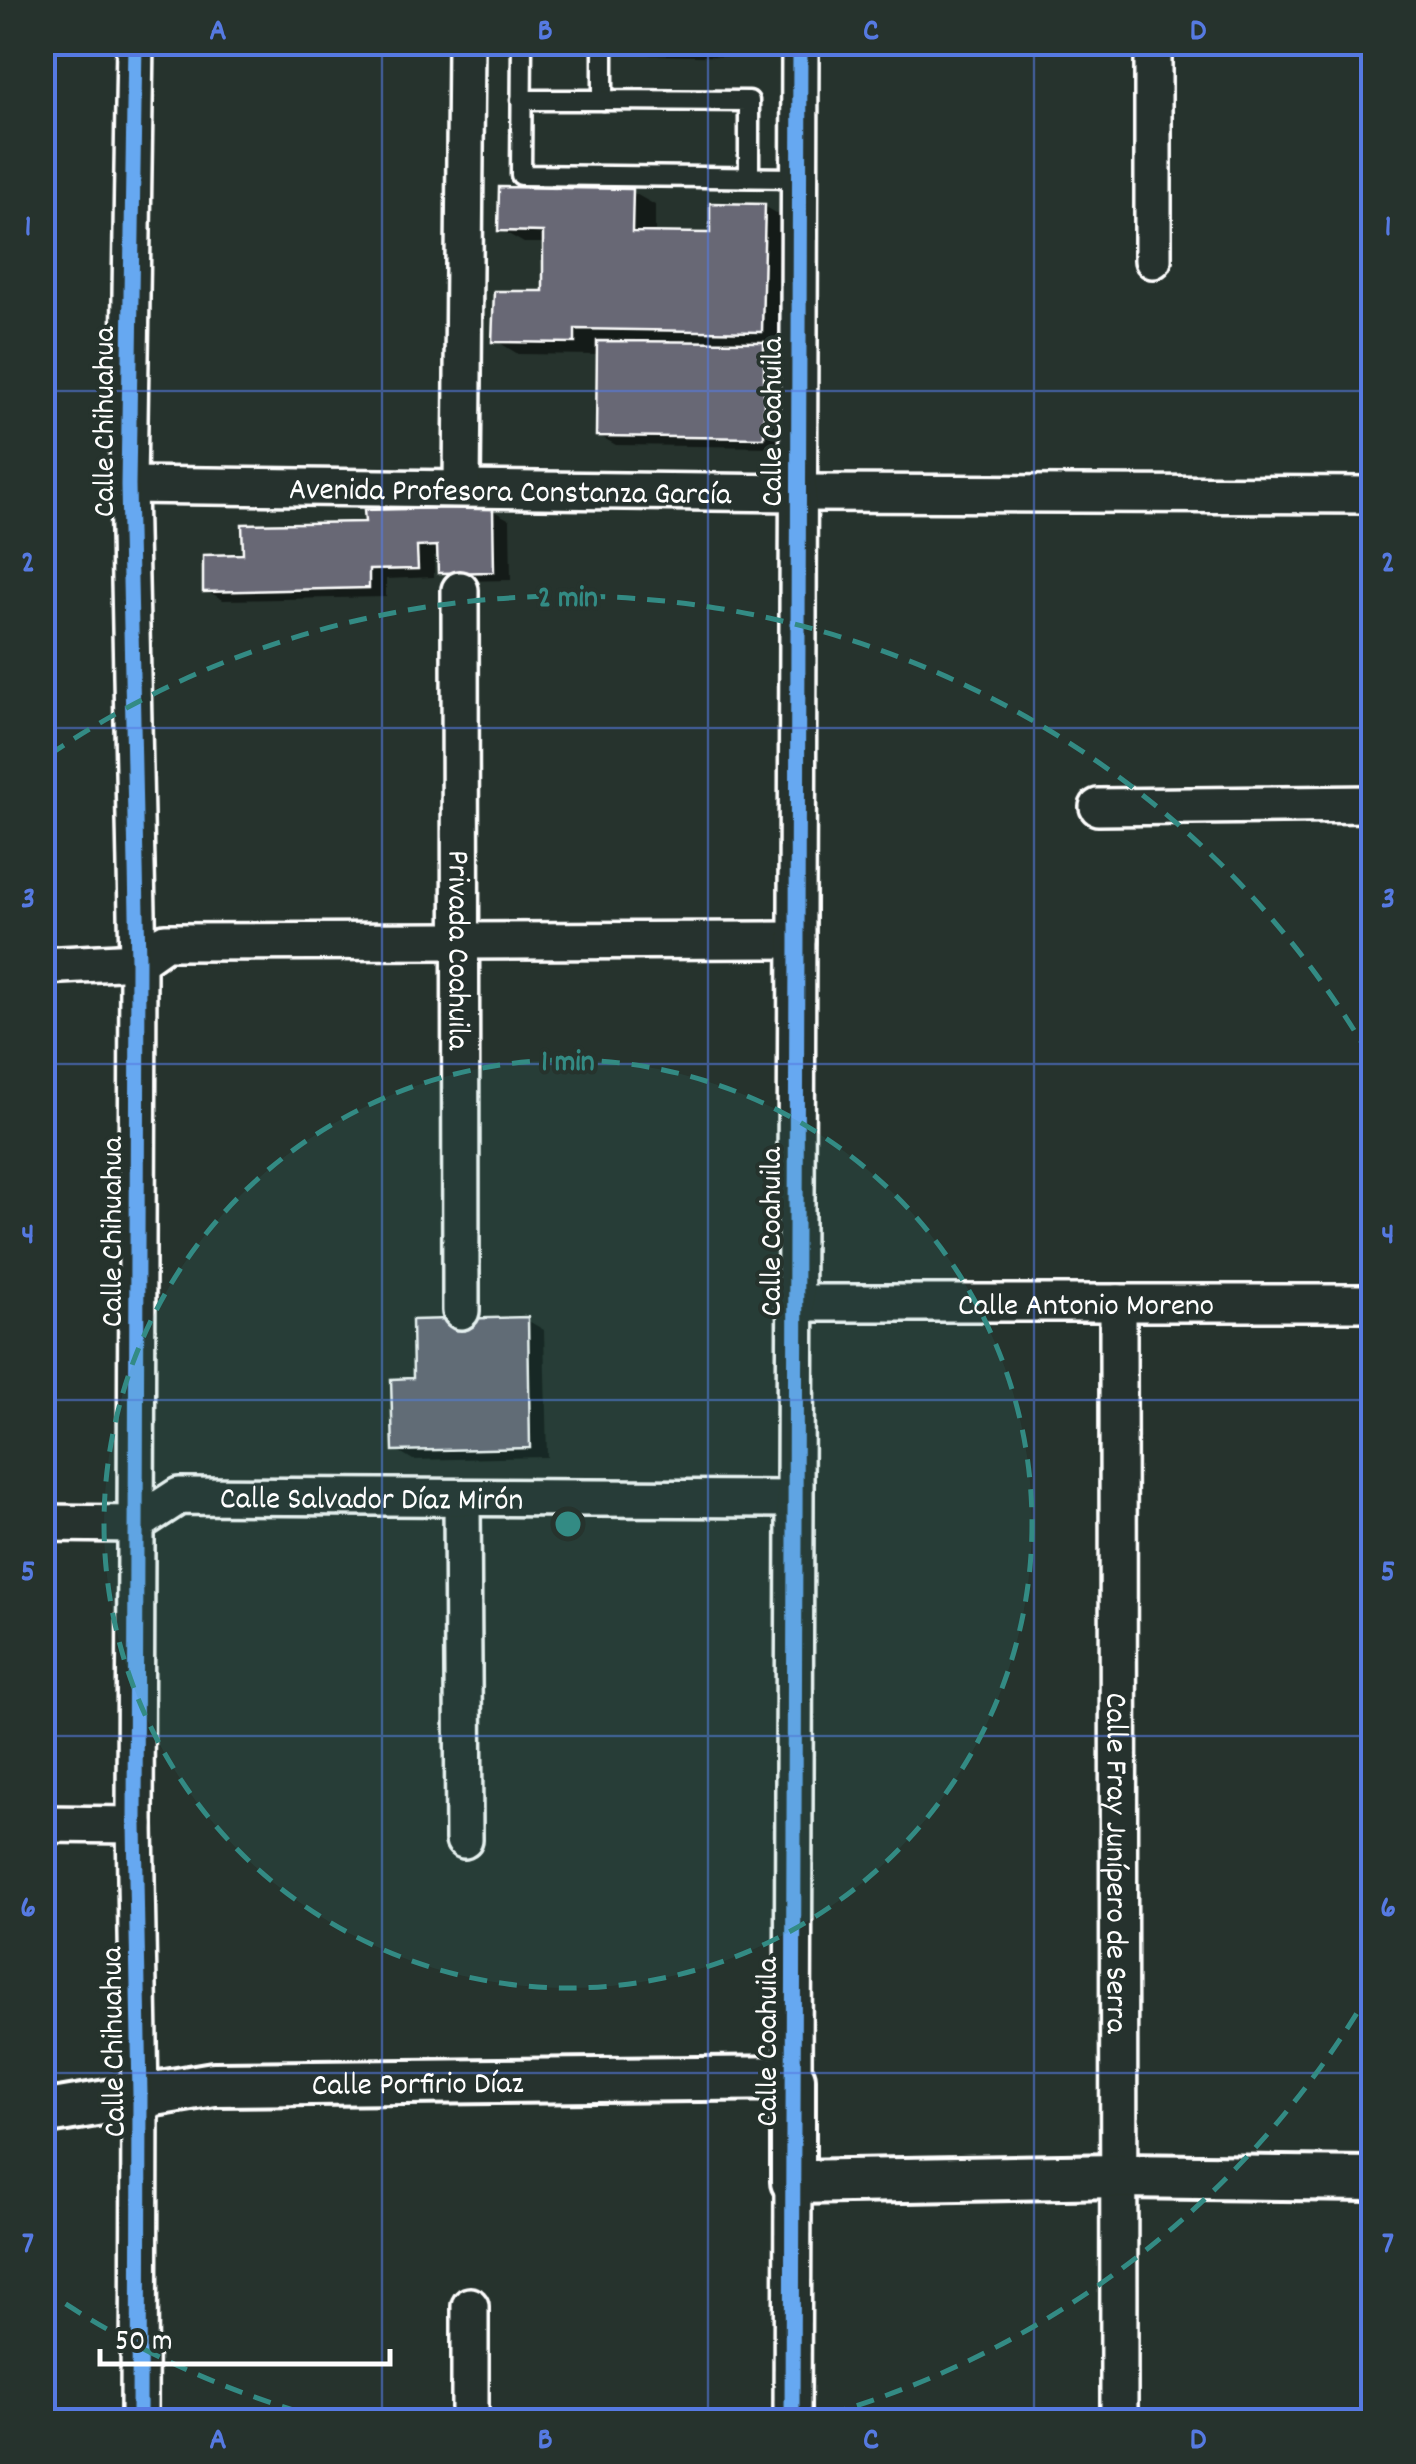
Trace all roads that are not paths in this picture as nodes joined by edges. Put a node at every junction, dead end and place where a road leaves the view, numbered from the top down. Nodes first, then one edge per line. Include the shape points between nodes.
1 (135, 42) edge
2 (466, 42) edge
3 (522, 42) edge
4 (602, 42) edge
5 (800, 42) edge
6 (1153, 42) edge
7 (521, 100) junction
8 (603, 100) junction
9 (750, 177) junction
10 (799, 178) junction
11 (1153, 260) dead end
12 (128, 485) junction
13 (462, 488) junction
14 (798, 493) junction
15 (1374, 495) edge
16 (460, 590) dead end
17 (1374, 804) edge
18 (1098, 807) dead end
19 (797, 940) junction
20 (459, 941) junction
21 (138, 962) junction
22 (42, 966) edge
23 (796, 1303) junction
24 (1118, 1303) junction
25 (1374, 1304) edge
26 (461, 1311) dead end
27 (462, 1498) junction
28 (794, 1499) junction
29 (42, 1523) edge
30 (136, 1524) junction
31 (42, 1824) edge
32 (135, 1825) junction
33 (464, 1840) dead end
34 (792, 2078) junction
35 (140, 2095) junction
36 (42, 2112) edge
37 (1119, 2176) junction
38 (1374, 2179) edge
39 (792, 2182) junction
40 (470, 2306) dead end
41 (139, 2422) edge
42 (470, 2422) edge
43 (792, 2422) edge
44 (1119, 2422) edge

1 - 12 street, Calle Chihuahua
2 - 13 street
3 - 7 lane
4 - 8 lane
5 - 10 street, Calle Coahuila
6 - 11 street
7 - 8 lane
7 - 9 lane via 521,176
8 - 9 lane via 750,101
9 - 10 lane
10 - 14 street, Calle Coahuila
12 - 13 street, Avenida Profesora Constanza García
12 - 21 street, Calle Chihuahua
13 - 14 street, Avenida Profesora Constanza García
14 - 15 street, Avenida Profesora Constanza García
14 - 19 street, Calle Coahuila
16 - 20 street, Privada Coahuila
17 - 18 street
19 - 20 street
19 - 23 street, Calle Coahuila
20 - 21 street via 164,942
20 - 26 street, Privada Coahuila
21 - 22 street
21 - 30 street, Calle Chihuahua
23 - 24 street, Calle Antonio Moreno
23 - 28 street, Calle Coahuila
24 - 25 street, Calle Antonio Moreno
24 - 37 street, Calle Fray Junípero de Serra
27 - 28 street, Calle Salvador Díaz Mirón
27 - 30 street, Calle Salvador Díaz Mirón via 180,1496
27 - 33 street
28 - 34 street, Calle Coahuila
29 - 30 street
30 - 32 street, Calle Chihuahua
31 - 32 street
32 - 35 street, Calle Chihuahua
34 - 35 street, Calle Porfirio Díaz via 214,2084
34 - 39 street, Calle Coahuila
35 - 36 street, Calle Porfirio Díaz
35 - 41 street, Calle Chihuahua
37 - 38 street
37 - 39 street
37 - 44 street, Calle Fray Junípero de Serra
39 - 43 street, Calle Coahuila
40 - 42 street

